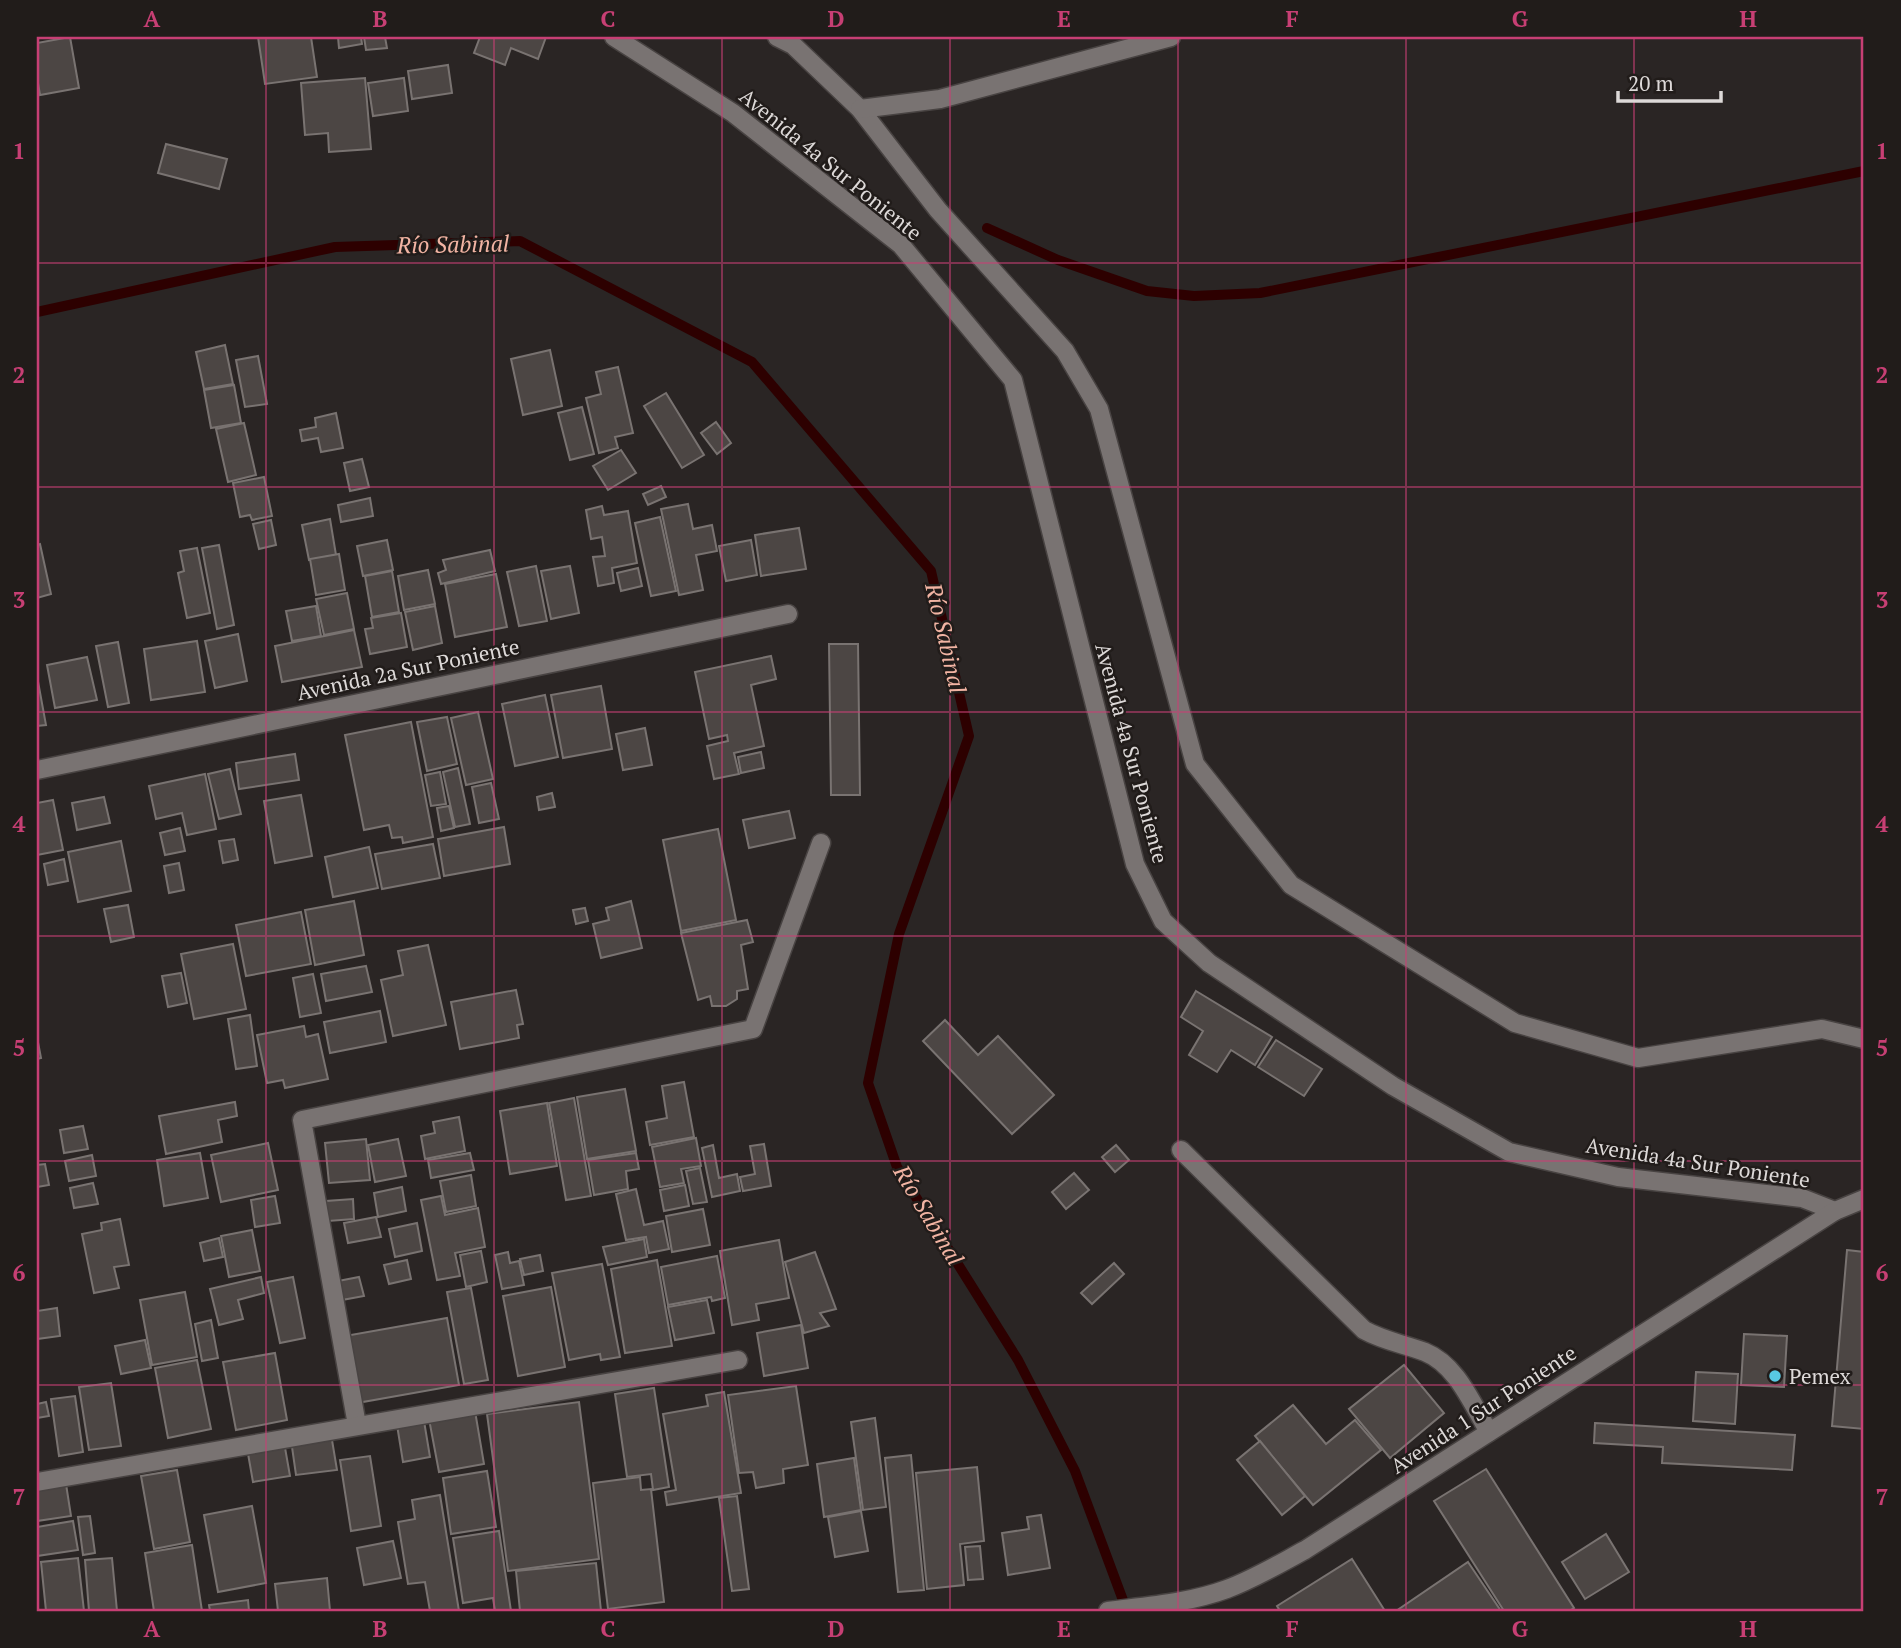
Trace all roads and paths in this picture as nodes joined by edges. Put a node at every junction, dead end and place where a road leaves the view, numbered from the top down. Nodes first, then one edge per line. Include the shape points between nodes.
1 (614, 37) edge
2 (777, 37) edge
3 (1171, 37) edge
4 (860, 109) junction
5 (788, 614) dead end
6 (37, 770) edge
7 (821, 843) dead end
8 (1864, 1039) edge
9 (1181, 1150) dead end
10 (1864, 1199) edge
11 (1835, 1211) junction
12 (738, 1360) dead end
13 (358, 1424) junction
14 (1489, 1432) junction
15 (37, 1482) edge
16 (1108, 1611) edge

1 - 11 street, Avenida 4a Sur Poniente via 733,113 901,244 1013,380 1135,864 1163,921 1209,963 1393,1086 1509,1152 1618,1177 1802,1198
2 - 4 street via 793,45
3 - 4 street via 940,99
4 - 8 street via 938,210 1065,351 1099,409 1195,764 1291,885 1515,1023 1637,1058 1822,1029
5 - 6 street, Avenida 2a Sur Poniente
7 - 13 street via 753,1029 302,1120
9 - 14 street via 1364,1330 1381,1340 1427,1353 1449,1368
10 - 11 street, Avenida 1 Sur Poniente
11 - 14 street, Avenida 1 Sur Poniente
12 - 13 street
13 - 15 street
14 - 16 street, Avenida 1 Sur Poniente via 1282,1562 1225,1590

